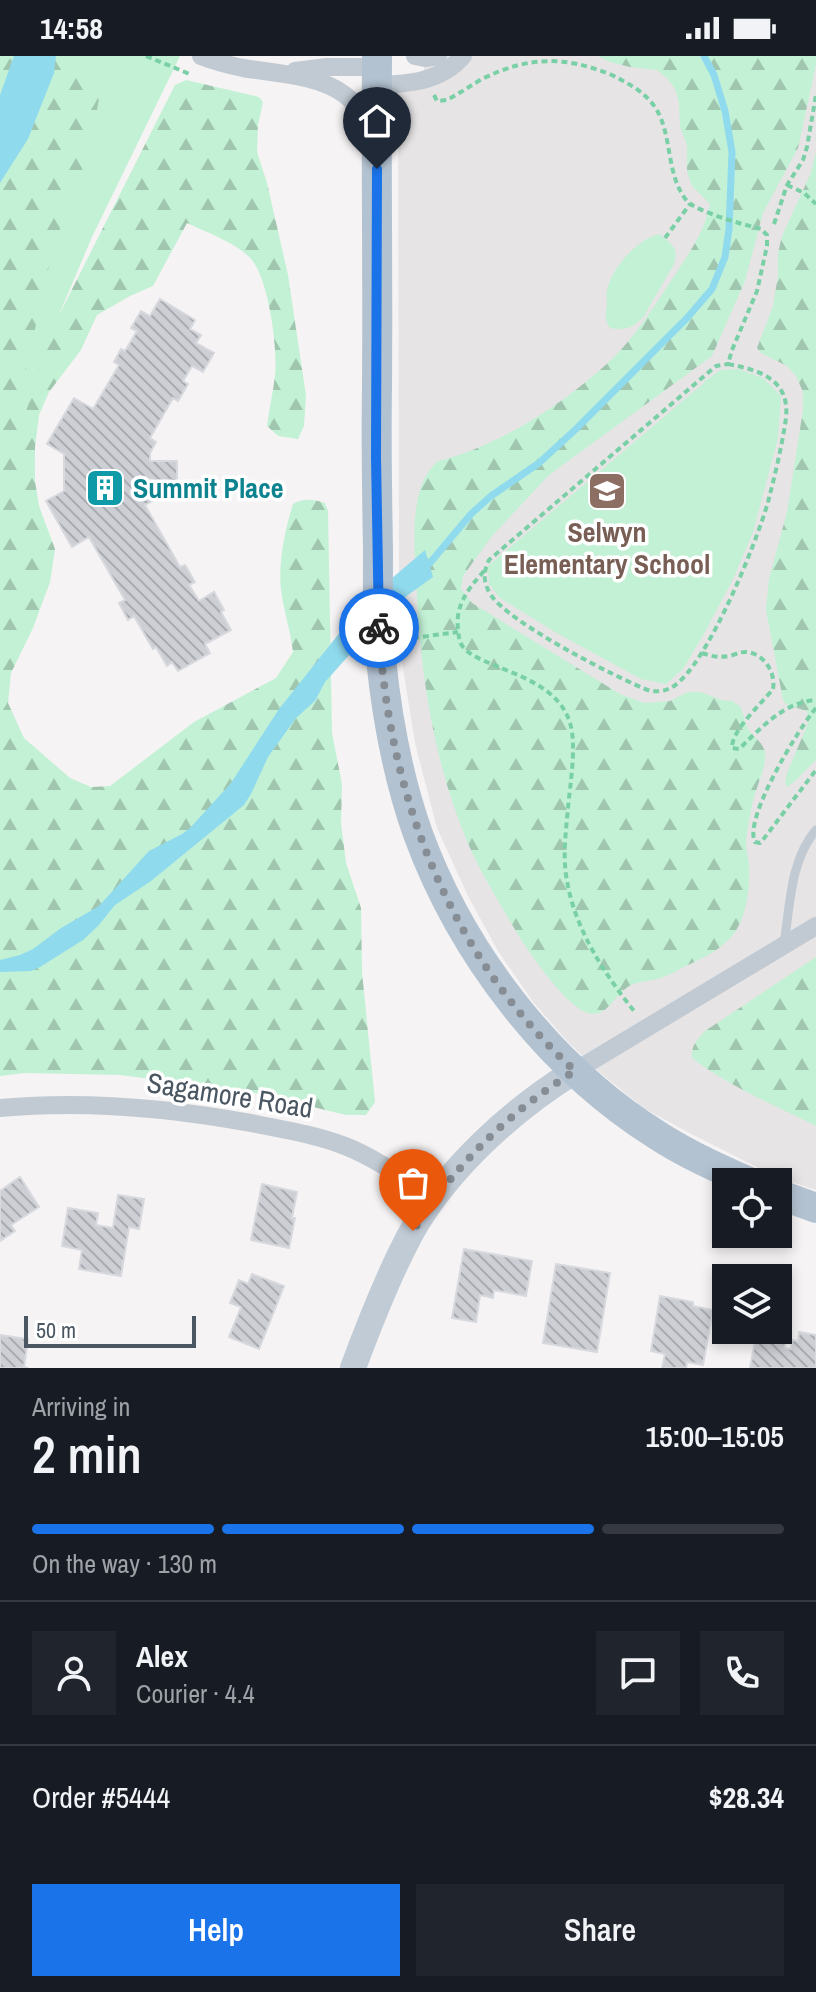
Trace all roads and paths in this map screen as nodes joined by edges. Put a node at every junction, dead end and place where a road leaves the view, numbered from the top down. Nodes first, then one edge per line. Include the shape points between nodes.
1 (201, 56) edge
2 (415, 56) edge
3 (438, 56) edge
4 (463, 56) edge
5 (377, 69) edge
6 (284, 73) junction
7 (432, 89) dead end
8 (816, 95) edge
9 (377, 169) junction
10 (787, 185) junction
11 (690, 204) junction
12 (816, 204) edge
13 (774, 224) dead end
14 (665, 238) dead end
15 (728, 364) junction
16 (485, 570) junction
17 (458, 632) junction
18 (413, 638) dead end
19 (702, 653) junction
20 (816, 700) edge
21 (816, 708) edge
22 (816, 770) edge
23 (816, 830) edge
24 (816, 926) edge
25 (784, 946) junction
26 (648, 1029) junction
27 (575, 1071) junction
28 (0, 1108) edge
29 (719, 1168) edge
30 (434, 1199) junction
31 (792, 1199) edge
32 (816, 1208) edge
33 (353, 1368) edge

1 - 6 street
2 - 3 street
4 - 5 street via 450,69 414,83
5 - 6 street via 327,67
5 - 9 main road
6 - 9 street via 336,89 355,104
7 - 11 path via 437,101 447,100 504,68 533,59 562,58 593,66 653,104 676,181
8 - 10 path via 803,160
9 - 27 main road via 379,630 398,761 419,836 467,937 523,1015
10 - 12 path
10 - 13 path
11 - 14 path
11 - 15 path via 767,235 757,291
15 - 16 path via 716,366 489,560
15 - 19 path via 777,383 787,409 764,514
16 - 17 path via 460,603
16 - 19 path via 489,592 509,613 641,687 668,690
17 - 18 path
17 - 26 path via 476,658 537,684 565,712 573,734 565,853 570,894 605,972
19 - 20 path via 721,658 750,653 763,659 773,675 773,689 732,748 739,749 792,707
21 - 22 path via 766,793 753,828 755,842 762,841
23 - 25 lane via 798,864
24 - 25 street
25 - 26 street
26 - 27 street
27 - 29 main road via 656,1135
27 - 30 street via 491,1137
28 - 30 street, Sagamore Road via 163,1109 280,1129 360,1152
30 - 33 street via 405,1245
31 - 32 main road

